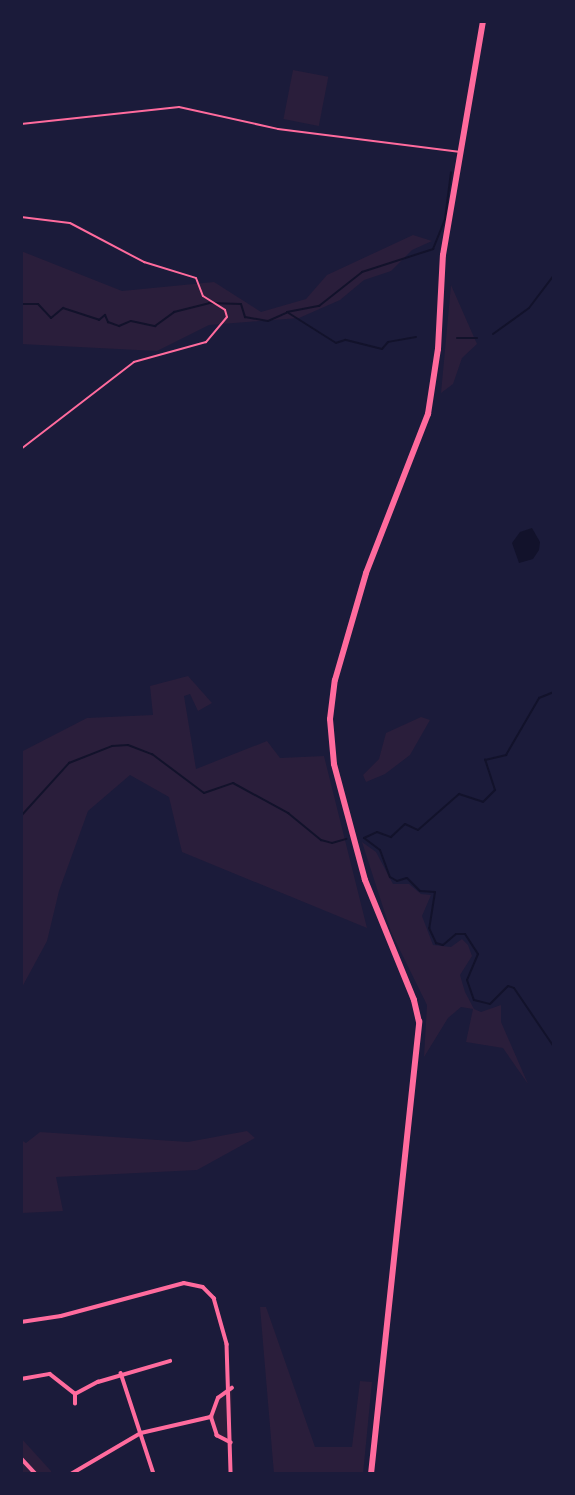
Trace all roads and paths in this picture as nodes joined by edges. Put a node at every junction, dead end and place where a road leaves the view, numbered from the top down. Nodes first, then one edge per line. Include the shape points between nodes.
1 (483, 21) edge
2 (21, 124) edge
3 (462, 152) junction
4 (21, 217) edge
5 (21, 449) edge
6 (21, 1322) edge
7 (170, 1362) dead end
8 (121, 1373) junction
9 (21, 1378) edge
10 (232, 1388) junction
11 (75, 1394) junction
12 (75, 1404) dead end
13 (211, 1417) junction
14 (141, 1433) junction
15 (231, 1443) junction
16 (21, 1458) edge
17 (36, 1474) edge
18 (71, 1474) edge
19 (154, 1474) edge
20 (231, 1474) edge
21 (372, 1474) edge

1 - 3 highway
2 - 3 lane via 179,107 278,129
3 - 21 highway via 443,255 438,349 428,414 366,573 335,680 330,719 334,764 365,880 419,1022
4 - 5 path via 70,223 144,262 196,278 203,296 225,310 226,317 213,338 134,362
6 - 10 street via 184,1283 203,1287 218,1307
7 - 8 street
8 - 11 street
8 - 14 street
9 - 11 street via 50,1374
10 - 13 street via 218,1398
10 - 15 street
11 - 12 street
13 - 14 street
13 - 15 street via 217,1436
14 - 18 street
14 - 19 street
15 - 20 street
16 - 17 street

